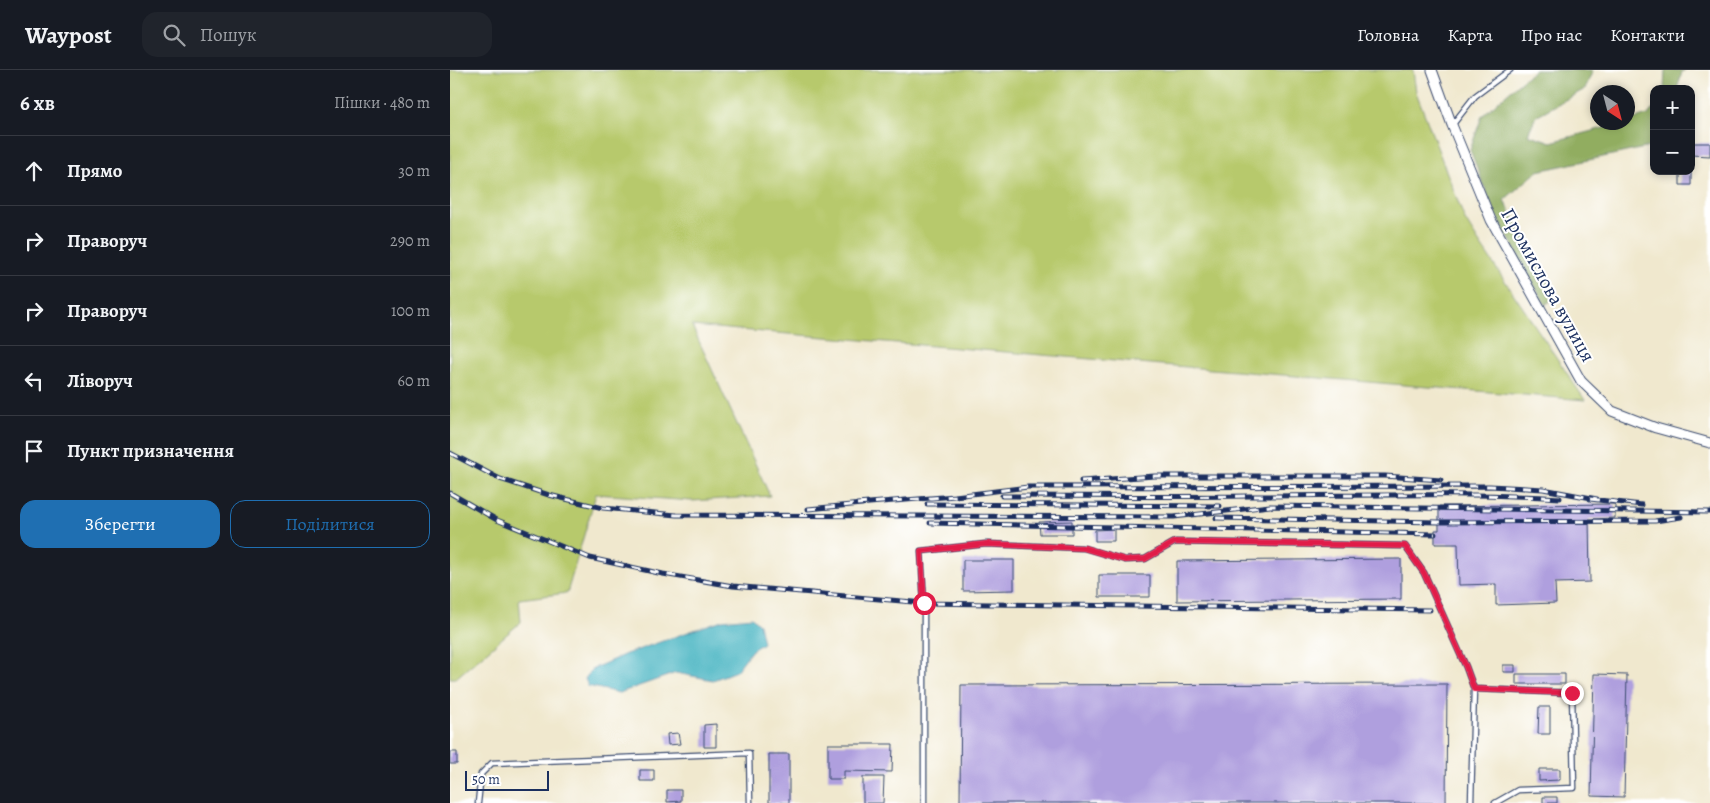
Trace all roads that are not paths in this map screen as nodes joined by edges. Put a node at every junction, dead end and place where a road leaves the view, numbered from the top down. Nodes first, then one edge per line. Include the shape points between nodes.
1 (1432, 70) edge
2 (1510, 70) edge
3 (1452, 125) junction
4 (1710, 443) edge
5 (1474, 689) junction
6 (478, 803) edge
7 (750, 803) edge
8 (924, 803) edge
9 (1471, 803) edge
10 (1495, 803) edge

1 - 3 street, Промислова вулиця
2 - 3 lane via 1476,96
3 - 4 street, Промислова вулиця via 1492,220 1581,381 1612,411 1656,428
5 - 8 lane via 1424,573 1405,546 1175,542 1145,559 1125,560 1084,548 986,544 921,551
5 - 9 lane
5 - 10 lane via 1572,693 1574,788 1518,790
6 - 7 lane via 481,774 492,764 749,753

